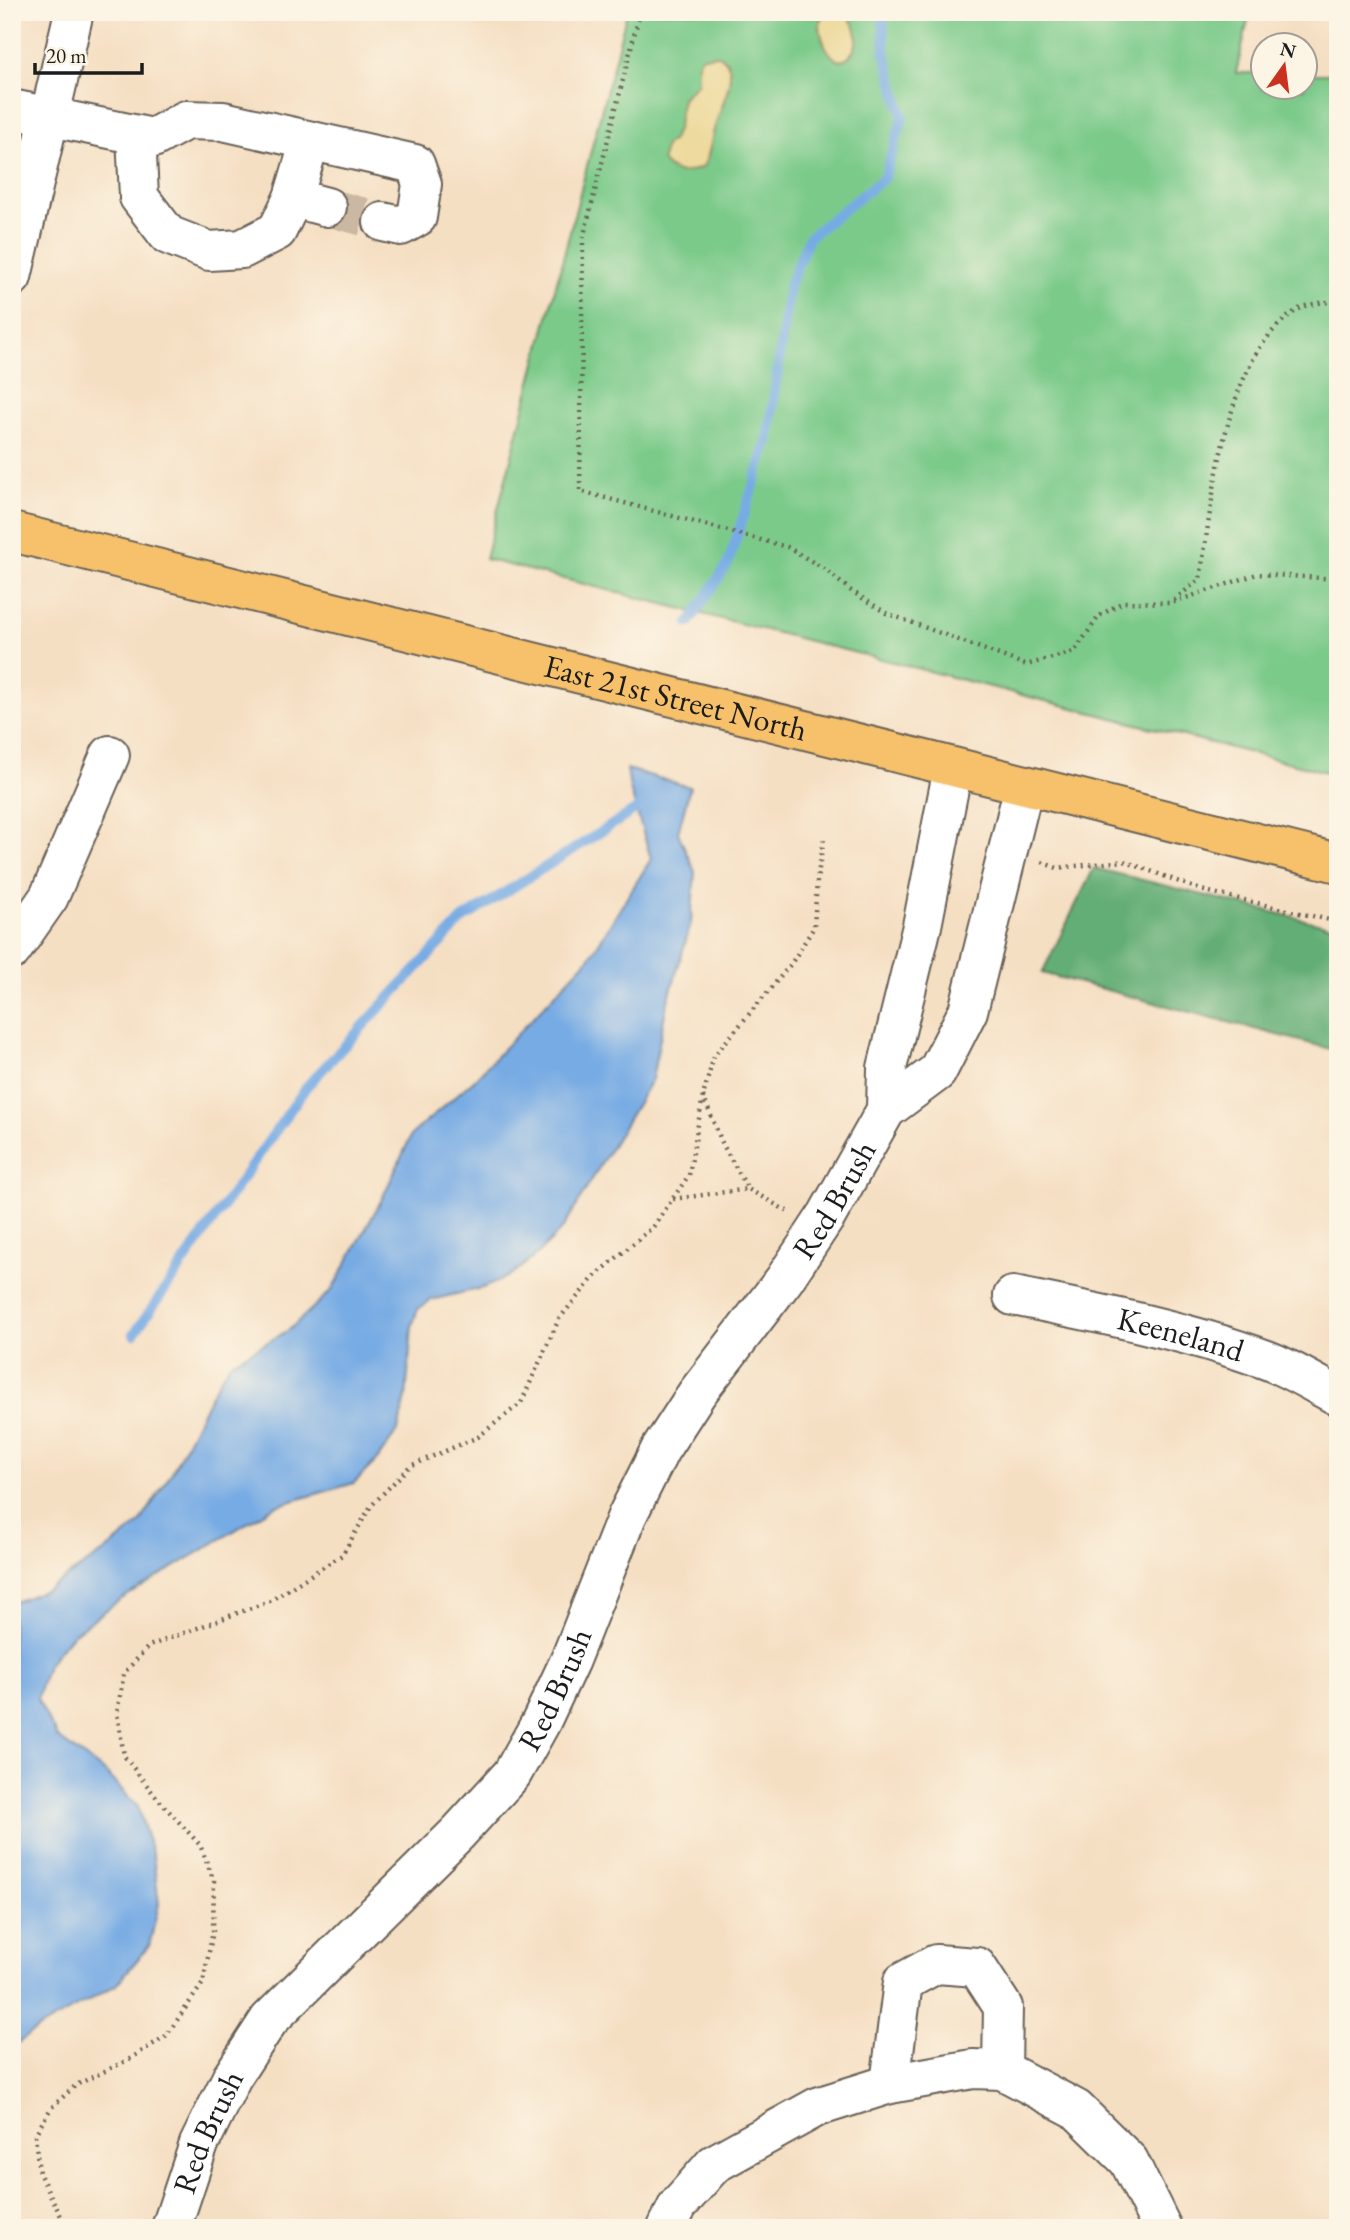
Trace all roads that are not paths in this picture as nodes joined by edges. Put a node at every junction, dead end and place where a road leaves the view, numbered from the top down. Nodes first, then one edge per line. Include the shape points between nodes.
1 (74, 12) edge
2 (12, 109) edge
3 (50, 118) junction
4 (136, 135) junction
5 (310, 141) junction
6 (383, 222) tunnel mouth
7 (12, 276) edge
8 (12, 532) edge
9 (110, 755) dead end
10 (954, 768) junction
11 (1024, 786) junction
12 (1338, 863) edge
13 (12, 950) edge
14 (886, 1110) junction
15 (1013, 1296) dead end
16 (1338, 1396) edge
17 (1002, 2070) junction
18 (890, 2084) junction
19 (171, 2228) edge
20 (667, 2228) edge
21 (1162, 2228) edge

1 - 3 street
2 - 3 street
3 - 4 street
3 - 7 street
4 - 5 street via 153,138 187,120 223,121
4 - 5 street via 139,197 168,235 209,251 242,249 277,231 310,203
5 - 6 street via 415,164 422,184 417,217 401,226
8 - 10 main road, East 21st Street North
9 - 13 street via 49,897
10 - 11 main road, East 21st Street North
10 - 14 street, Red Brush via 887,1068
11 - 12 main road, East 21st Street North
11 - 14 street, Red Brush via 968,1011 937,1072
14 - 19 street, Red Brush via 784,1280 697,1393 660,1450 627,1516 570,1660 512,1774 269,2020 232,2077 199,2144
15 - 16 street, Keeneland via 1269,1360
17 - 18 street via 973,2069
17 - 18 street via 1003,2007 977,1967 936,1964 903,1982
17 - 21 street via 1076,2109 1129,2161
18 - 20 street via 817,2107 714,2164 678,2205

